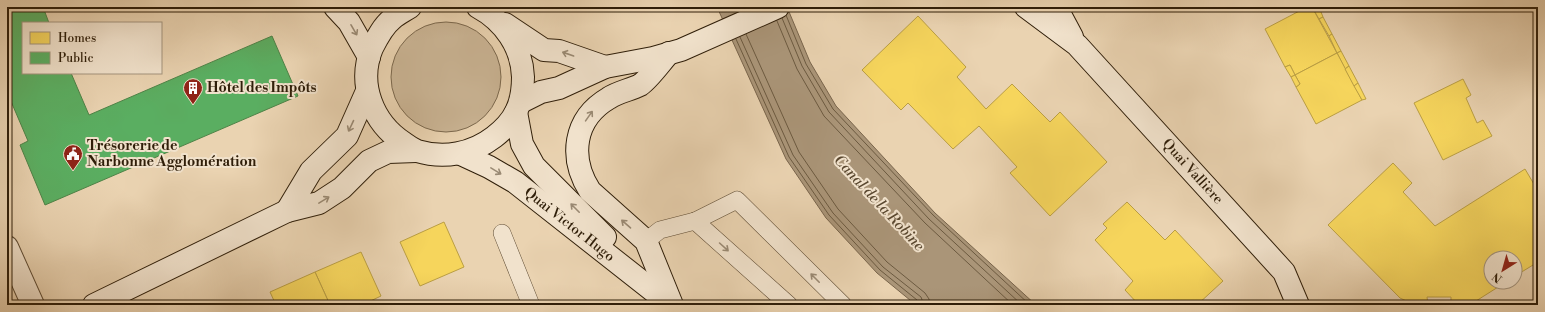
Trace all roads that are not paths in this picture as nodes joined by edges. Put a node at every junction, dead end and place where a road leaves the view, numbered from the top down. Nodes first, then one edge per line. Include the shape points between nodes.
1 (335, 7) edge
2 (410, 7) edge
3 (478, 7) edge
4 (778, 7) edge
5 (1026, 7) edge
6 (1056, 7) edge
7 (498, 20) junction
8 (1076, 45) junction
9 (668, 53) junction
10 (369, 57) junction
11 (605, 67) junction
12 (368, 91) junction
13 (519, 107) junction
14 (416, 150) junction
15 (461, 154) junction
16 (287, 211) junction
17 (695, 221) junction
18 (502, 233) dead end
19 (646, 241) junction
20 (7, 246) edge
21 (33, 305) edge
22 (94, 305) edge
23 (531, 305) edge
24 (672, 305) edge
25 (789, 305) edge
26 (843, 305) edge
27 (1298, 305) edge

1 -> 10 main road via 349,22
2 - 10 main road via 392,19 382,30
3 - 7 main road
4 - 9 main road via 693,45
5 - 8 main road, Quai Vallière
6 - 8 main road, Quai Vallière
11 -> 7 main road via 559,51 540,48
7 - 13 main road, Quai Victor Hugo via 511,36 520,55 523,75
8 - 27 main road, Quai Vallière via 1284,272
9 - 11 main road
19 -> 9 main road via 590,191 579,168 576,148 590,113 609,98 641,84
10 - 12 main road via 366,74
11 - 13 main road via 559,88 541,92
12 - 14 main road via 376,116 394,136
12 -> 16 main road via 346,136 311,171
13 - 15 main road via 502,131 483,145
24 -> 13 main road, Quai Victor Hugo via 534,166 522,144
14 - 15 main road via 438,155
16 -> 14 main road via 319,203 342,188 369,161 388,152
15 -> 24 main road, Quai Victor Hugo via 515,182
16 - 22 main road
17 - 19 lane via 660,230
17 -> 25 lane
26 -> 17 lane via 737,200
18 - 23 lane
19 - 24 main road
20 - 21 main road

